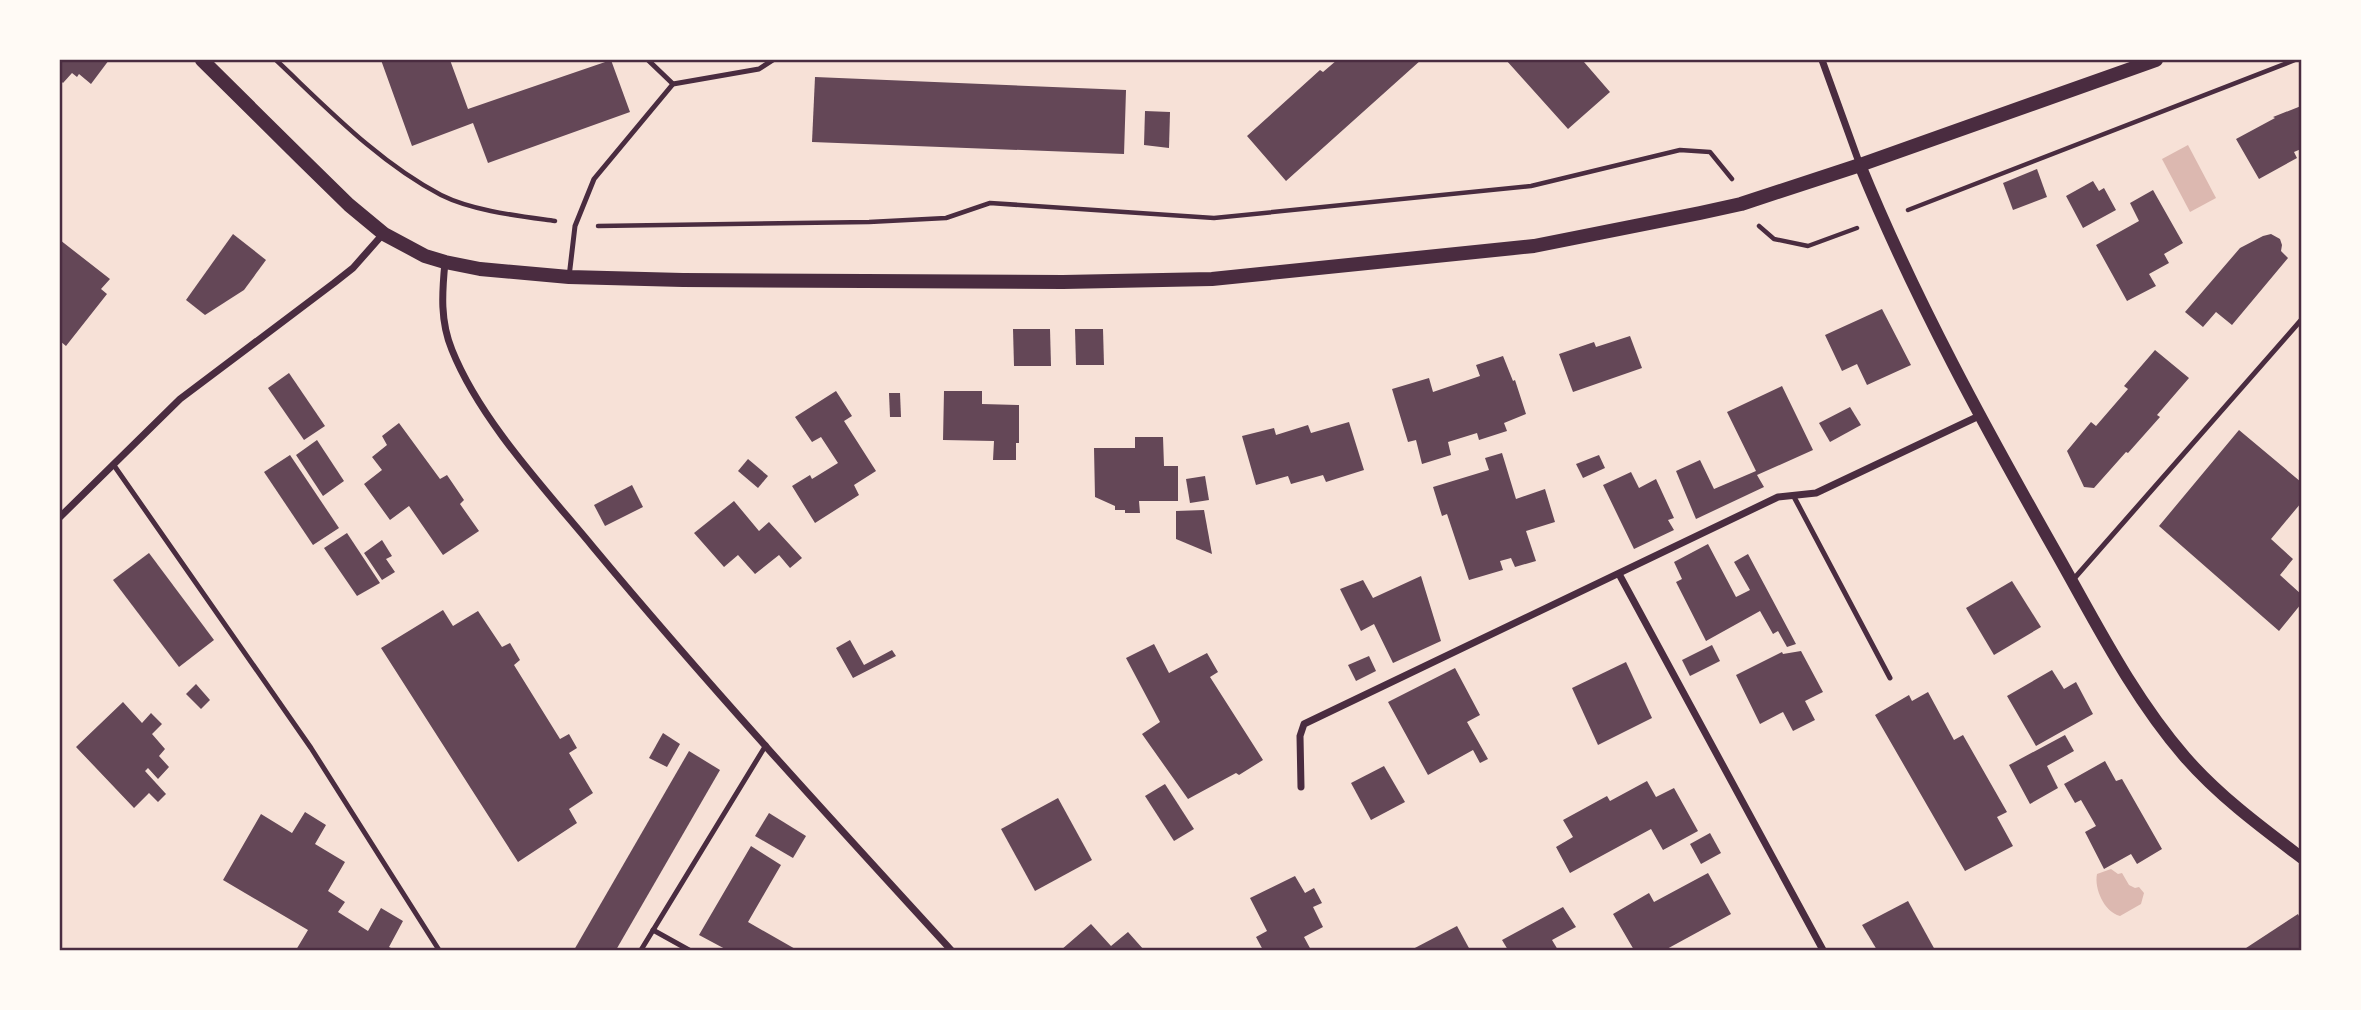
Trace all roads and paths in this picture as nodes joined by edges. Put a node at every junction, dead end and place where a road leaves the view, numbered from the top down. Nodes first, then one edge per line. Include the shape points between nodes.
1 (202, 60) edge
2 (276, 60) edge
3 (648, 60) edge
4 (774, 60) edge
5 (1822, 60) edge
6 (2156, 60) edge
7 (2295, 60) edge
8 (673, 84) junction
9 (1860, 164) junction
10 (1730, 173) dead end
11 (1910, 209) dead end
12 (575, 226) junction
13 (1760, 227) dead end
14 (1855, 229) dead end
15 (384, 234) junction
16 (445, 262) junction
17 (569, 277) junction
18 (2301, 319) edge
19 (1979, 416) junction
20 (113, 464) junction
21 (1793, 495) junction
22 (60, 517) edge
23 (1619, 574) junction
24 (2072, 581) junction
25 (1890, 678) dead end
26 (766, 745) junction
27 (1301, 787) dead end
28 (2301, 858) edge
29 (653, 930) junction
30 (439, 950) edge
31 (641, 950) edge
32 (689, 950) edge
33 (951, 950) edge
34 (1823, 950) edge

1 - 15 main road
2 - 12 path via 393,164 442,196 499,214
3 - 8 lane
4 - 8 lane via 759,69
5 - 9 street
6 - 9 main road
7 - 11 path
8 - 12 lane via 594,179
9 - 17 main road via 1741,204 1534,246 1212,279
9 - 19 street via 1882,219
10 - 12 path via 1710,152 1680,150 1531,186 1214,218 990,203 946,218
12 - 17 lane
13 - 14 path via 1774,239 1808,246
15 - 16 main road
15 - 20 street via 353,268 180,400
16 - 17 main road
16 - 26 street via 442,299 447,336 482,404 614,572
18 - 24 lane
19 - 21 street via 1816,494
19 - 24 street
20 - 22 street
20 - 30 lane via 311,748
21 - 23 street via 1778,497
21 - 25 lane
23 - 27 street via 1304,724
23 - 34 street
24 - 28 street via 2139,697 2186,758 2246,815
26 - 29 lane
26 - 33 street
29 - 31 lane
29 - 32 lane

